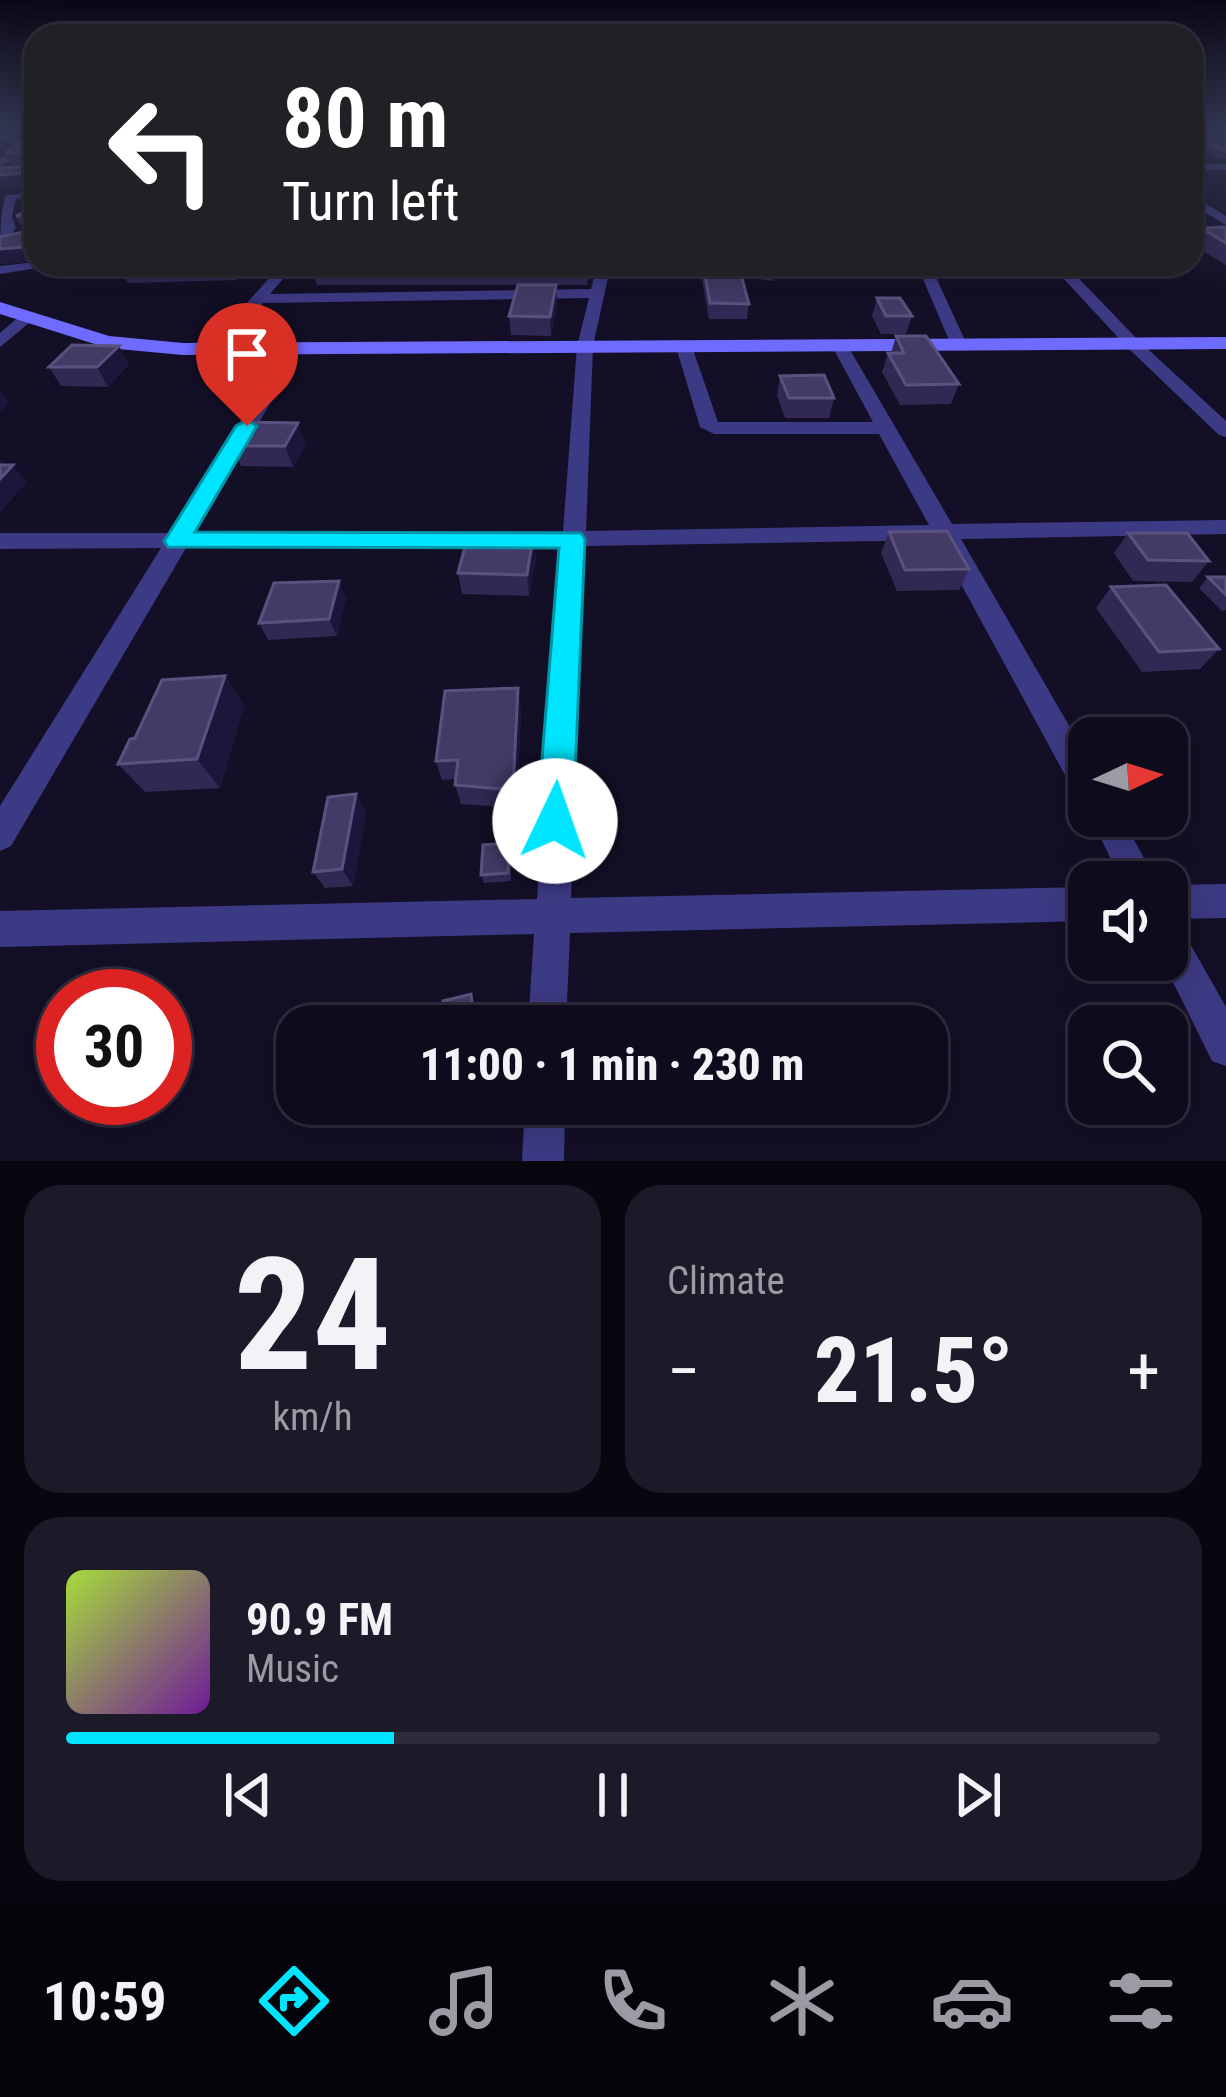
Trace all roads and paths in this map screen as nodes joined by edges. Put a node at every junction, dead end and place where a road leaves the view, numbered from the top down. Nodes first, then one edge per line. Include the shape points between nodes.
1 (15, 184) joint
2 (24, 188) edge
3 (9, 216) edge
4 (1208, 235) edge
5 (1226, 235) edge
6 (19, 238) edge
7 (1, 242) edge
8 (278, 276) edge
9 (601, 276) edge
10 (928, 276) edge
11 (1068, 276) edge
12 (597, 293) junction
13 (259, 298) junction
14 (0, 308) edge
15 (27, 318) junction
16 (0, 343) edge
17 (1226, 343) edge
18 (1133, 344) junction
19 (959, 345) junction
20 (585, 346) junction
21 (683, 346) junction
22 (840, 346) junction
23 (214, 350) junction
24 (293, 350) junction
25 (887, 428) junction
26 (1226, 431) edge
27 (1226, 527) edge
28 (948, 532) junction
29 (572, 539) junction
30 (0, 541) edge
31 (177, 541) junction
32 (1068, 751) edge
33 (0, 835) edge
34 (1226, 901) edge
35 (1188, 902) edge
36 (1068, 904) edge
37 (550, 915) junction
38 (0, 929) edge
39 (1188, 974) edge
40 (548, 1005) edge
41 (1226, 1047) edge
42 (545, 1125) edge
43 (544, 1161) edge

1 - 2 street
1 - 3 street
3 - 7 street
4 - 5 street
6 - 7 street
8 - 13 street
9 - 12 street
10 - 19 street
11 - 18 street
12 - 13 street
12 - 20 street
13 - 23 street
14 - 15 street
15 - 16 street
15 - 23 street via 119,344
17 - 18 street
18 - 19 street
18 - 26 street
19 - 22 street
20 - 21 street
20 - 24 street
20 - 29 street
21 - 22 street
21 - 25 street via 714,428
22 - 25 street
23 - 24 street
24 - 31 street
25 - 28 street
27 - 28 street
28 - 29 street
28 - 32 street
29 - 31 street
29 - 37 street
30 - 31 street
31 - 33 street
34 - 35 street
36 - 37 street
37 - 38 street
37 - 40 street
39 - 41 street
42 - 43 street

